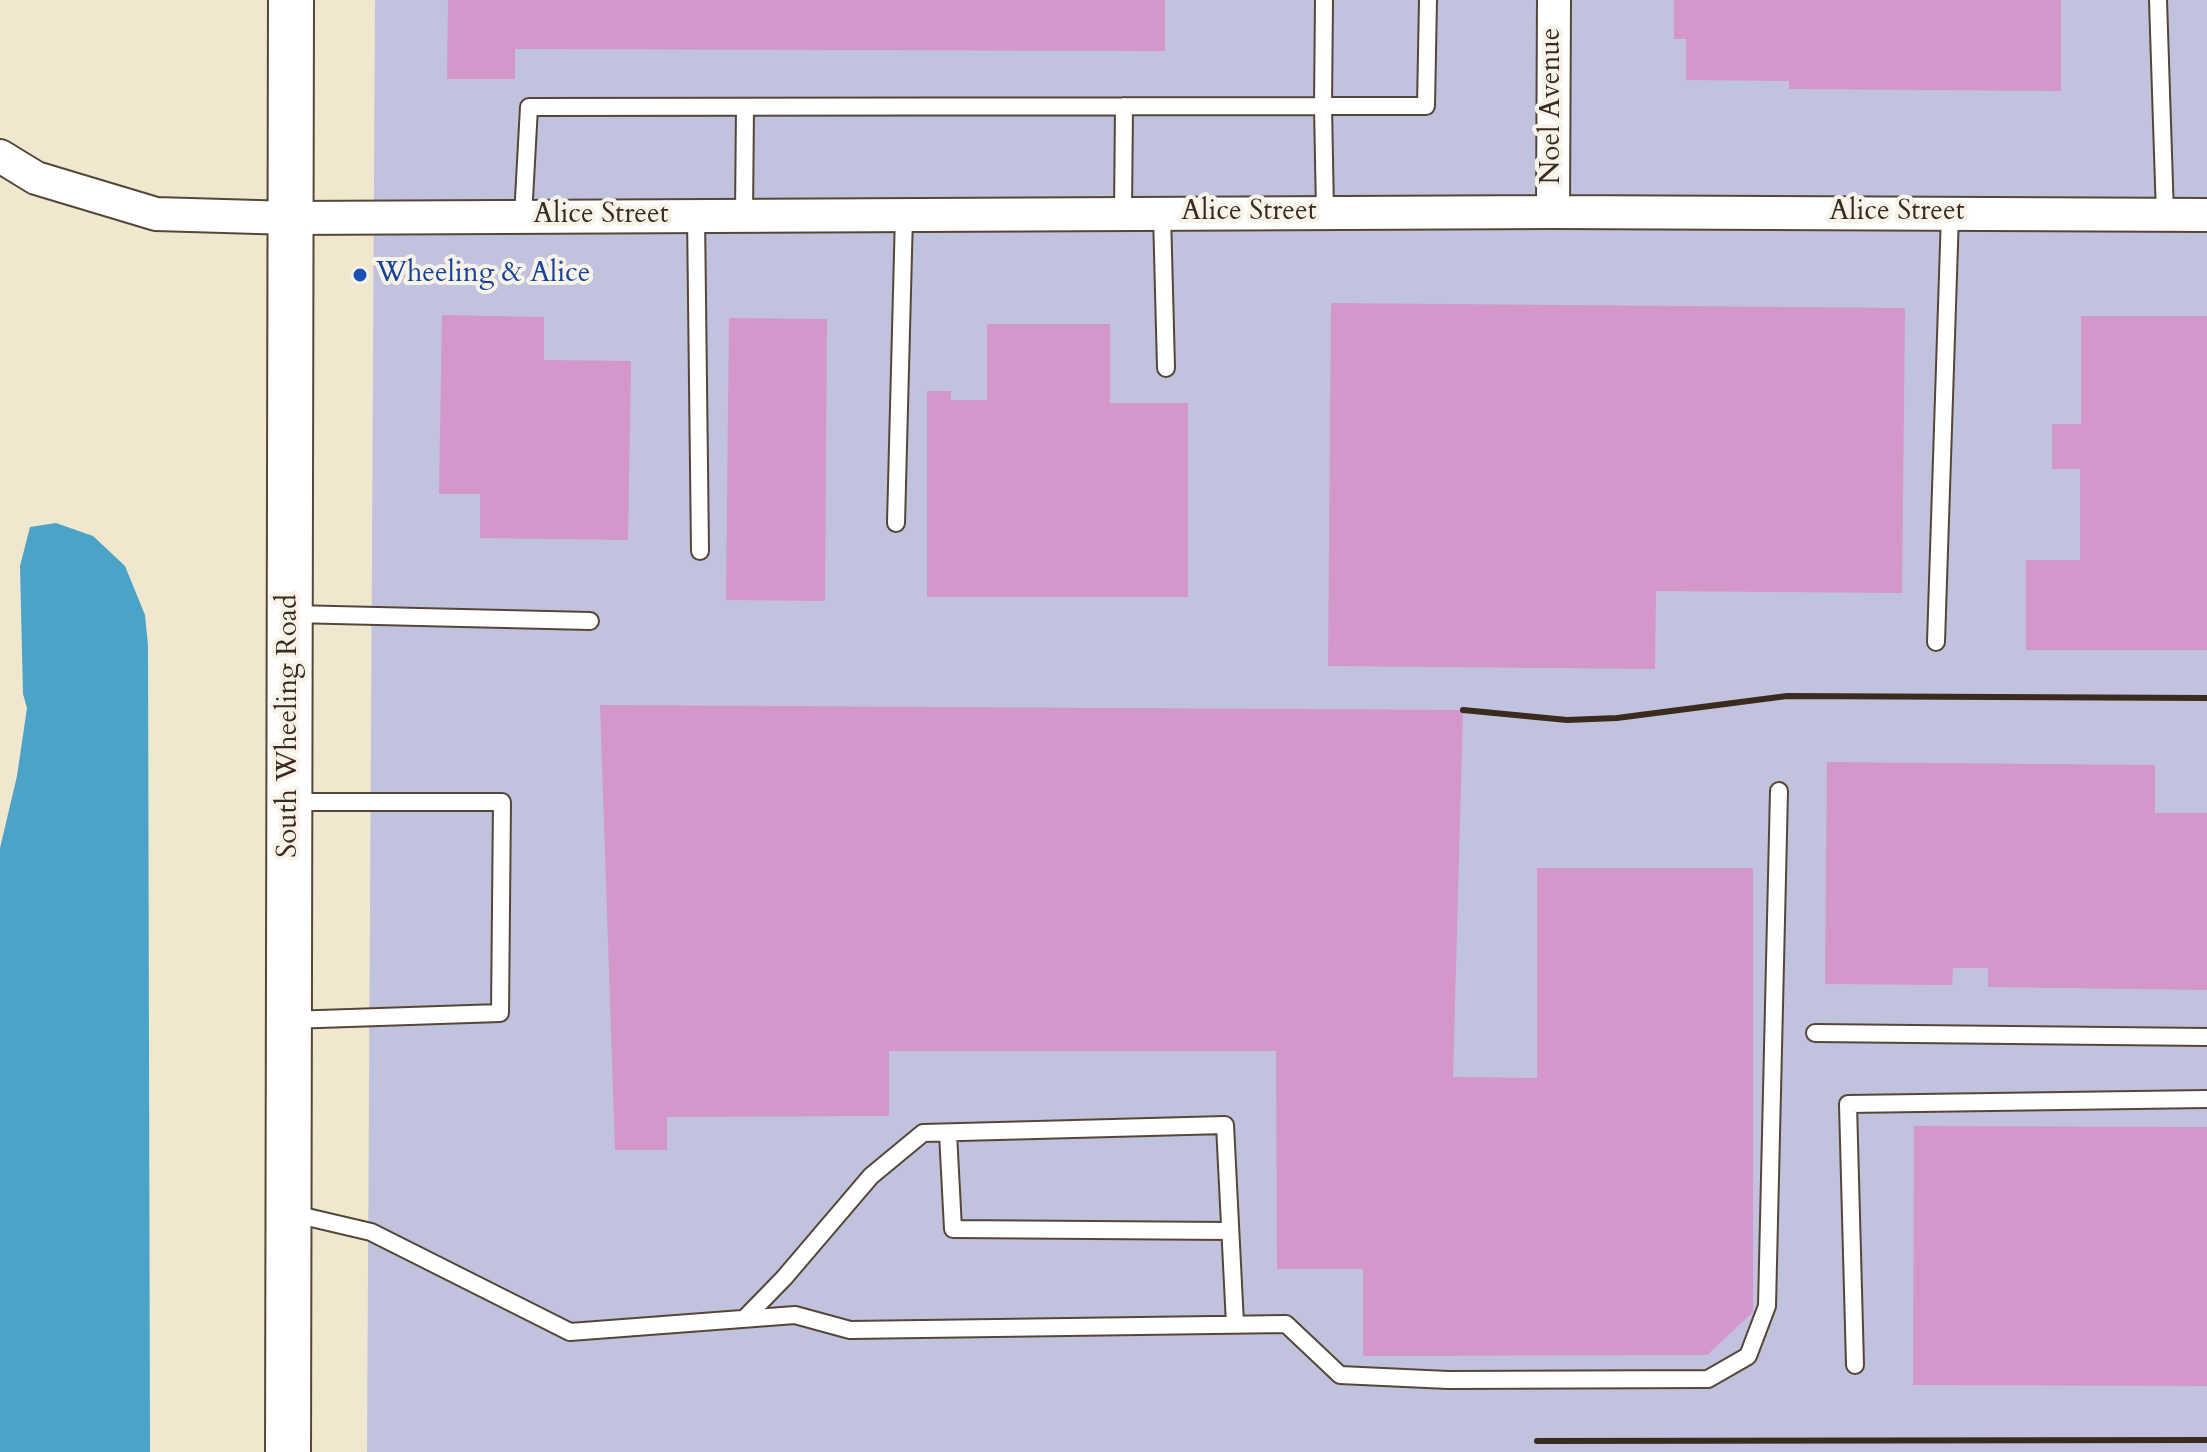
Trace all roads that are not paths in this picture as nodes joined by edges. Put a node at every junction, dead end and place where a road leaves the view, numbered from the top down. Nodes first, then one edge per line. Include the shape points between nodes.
1 (291, 0) edge
2 (1324, 0) edge
3 (1428, 0) edge
4 (1554, 0) edge
5 (2158, 0) edge
6 (1124, 106) junction
7 (1323, 106) junction
8 (745, 107) junction
9 (0, 156) edge
10 (1325, 212) junction
11 (1553, 212) junction
12 (1123, 214) junction
13 (1162, 214) junction
14 (1950, 214) junction
15 (696, 215) junction
16 (744, 215) junction
17 (904, 215) junction
18 (2165, 215) junction
19 (2207, 215) edge
20 (523, 217) junction
21 (291, 218) junction
22 (1166, 368) dead end
23 (896, 523) dead end
24 (700, 551) dead end
25 (290, 614) junction
26 (590, 621) dead end
27 (1936, 642) dead end
28 (1779, 791) dead end
29 (290, 802) junction
30 (289, 1020) junction
31 (1815, 1033) dead end
32 (2207, 1037) edge
33 (2207, 1099) edge
34 (948, 1133) junction
35 (289, 1213) junction
36 (1230, 1231) junction
37 (745, 1318) junction
38 (1235, 1324) junction
39 (1855, 1365) dead end
40 (288, 1452) edge

1 - 21 main road, South Wheeling Road
2 - 7 lane
3 - 7 lane via 1426,106
4 - 11 street, Noel Avenue
5 - 18 lane
6 - 7 lane
6 - 8 lane
6 - 12 lane
7 - 10 lane
8 - 16 lane
8 - 20 lane via 529,107
9 - 21 street, Alice Street via 36,178 156,214
10 - 11 street, Alice Street
10 - 13 street, Alice Street
11 - 14 street, Alice Street
12 - 13 street, Alice Street
12 - 17 street, Alice Street
13 - 22 lane
14 - 18 street, Alice Street
14 - 27 lane
15 - 16 street, Alice Street
15 - 20 street, Alice Street
15 - 24 lane
16 - 17 street, Alice Street
17 - 23 lane
18 - 19 street, Alice Street
20 - 21 street, Alice Street
21 - 25 main road, South Wheeling Road
25 - 26 lane
25 - 29 main road, South Wheeling Road
28 - 38 lane via 1767,1306 1748,1356 1708,1379 1340,1375 1286,1324
29 - 30 main road, South Wheeling Road
29 - 30 lane via 502,802 502,817 500,1013
30 - 35 main road, South Wheeling Road
31 - 32 lane
33 - 39 lane via 1848,1104
34 - 36 lane via 953,1229
34 - 36 lane via 1225,1125
34 - 37 lane via 923,1133 871,1176
35 - 37 lane via 371,1232 570,1332
35 - 40 main road, South Wheeling Road
36 - 38 lane
37 - 38 lane via 795,1315 850,1330

